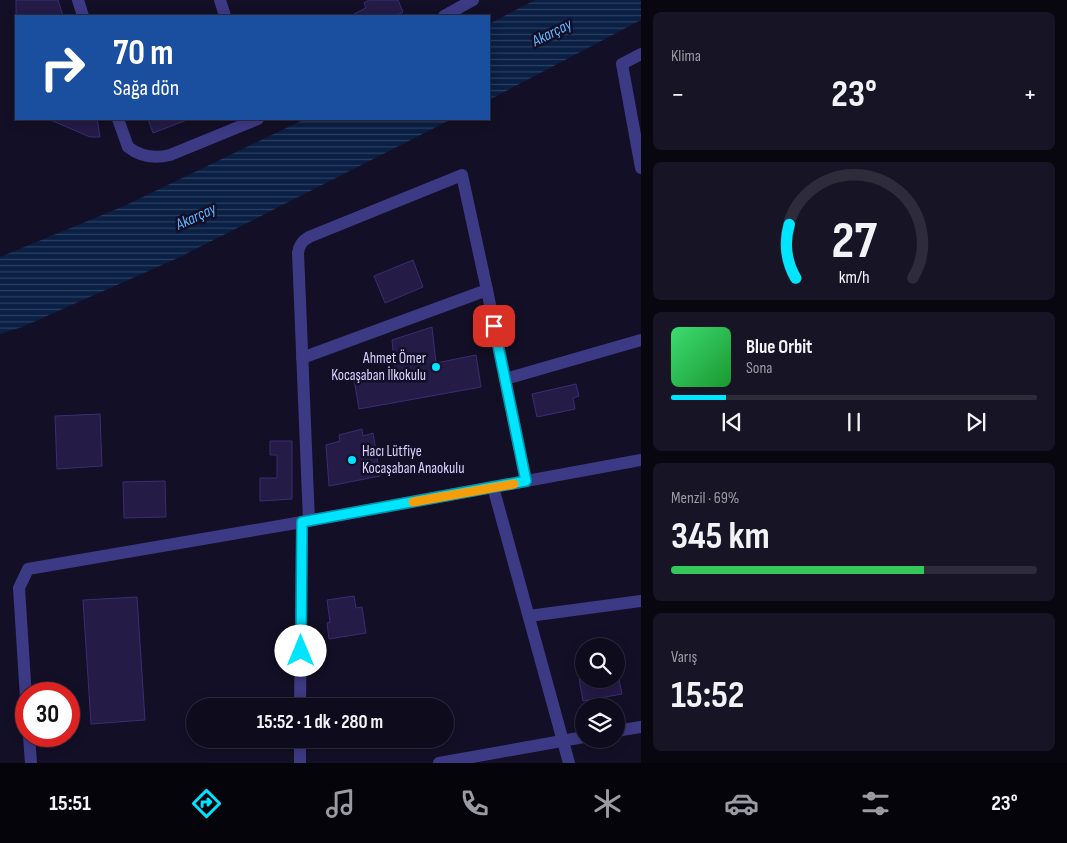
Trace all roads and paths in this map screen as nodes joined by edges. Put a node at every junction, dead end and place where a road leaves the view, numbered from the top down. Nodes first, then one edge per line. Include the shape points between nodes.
1 (78, 0) edge
2 (220, 0) edge
3 (473, 0) edge
4 (83, 15) edge
5 (225, 15) edge
6 (446, 15) edge
7 (641, 54) edge
8 (635, 101) edge
9 (118, 120) edge
10 (256, 120) edge
11 (641, 168) edge
12 (487, 290) junction
13 (641, 340) edge
14 (302, 358) junction
15 (505, 379) junction
16 (641, 460) edge
17 (526, 481) junction
18 (493, 488) junction
19 (306, 522) junction
20 (641, 601) edge
21 (529, 616) junction
22 (25, 682) edge
23 (300, 698) edge
24 (641, 727) edge
25 (625, 730) edge
26 (575, 739) edge
27 (563, 741) junction
28 (30, 747) edge
29 (300, 748) edge
30 (31, 763) edge
31 (300, 763) edge
32 (439, 763) edge
33 (569, 763) edge

1 - 4 street
2 - 5 street
3 - 6 street
7 - 8 street via 622,64
8 - 11 street
9 - 10 street via 128,147 140,155 155,158
12 - 14 street
12 - 14 street via 462,175 302,242 298,247
12 - 15 street
13 - 15 street
14 - 19 street
15 - 17 street
16 - 17 street
17 - 18 street
18 - 19 street
18 - 21 street
19 - 22 street via 28,569 19,588
19 - 23 street
20 - 21 street
21 - 27 street
24 - 25 street
26 - 27 street
27 - 32 street
27 - 33 street
28 - 30 street
29 - 31 street

